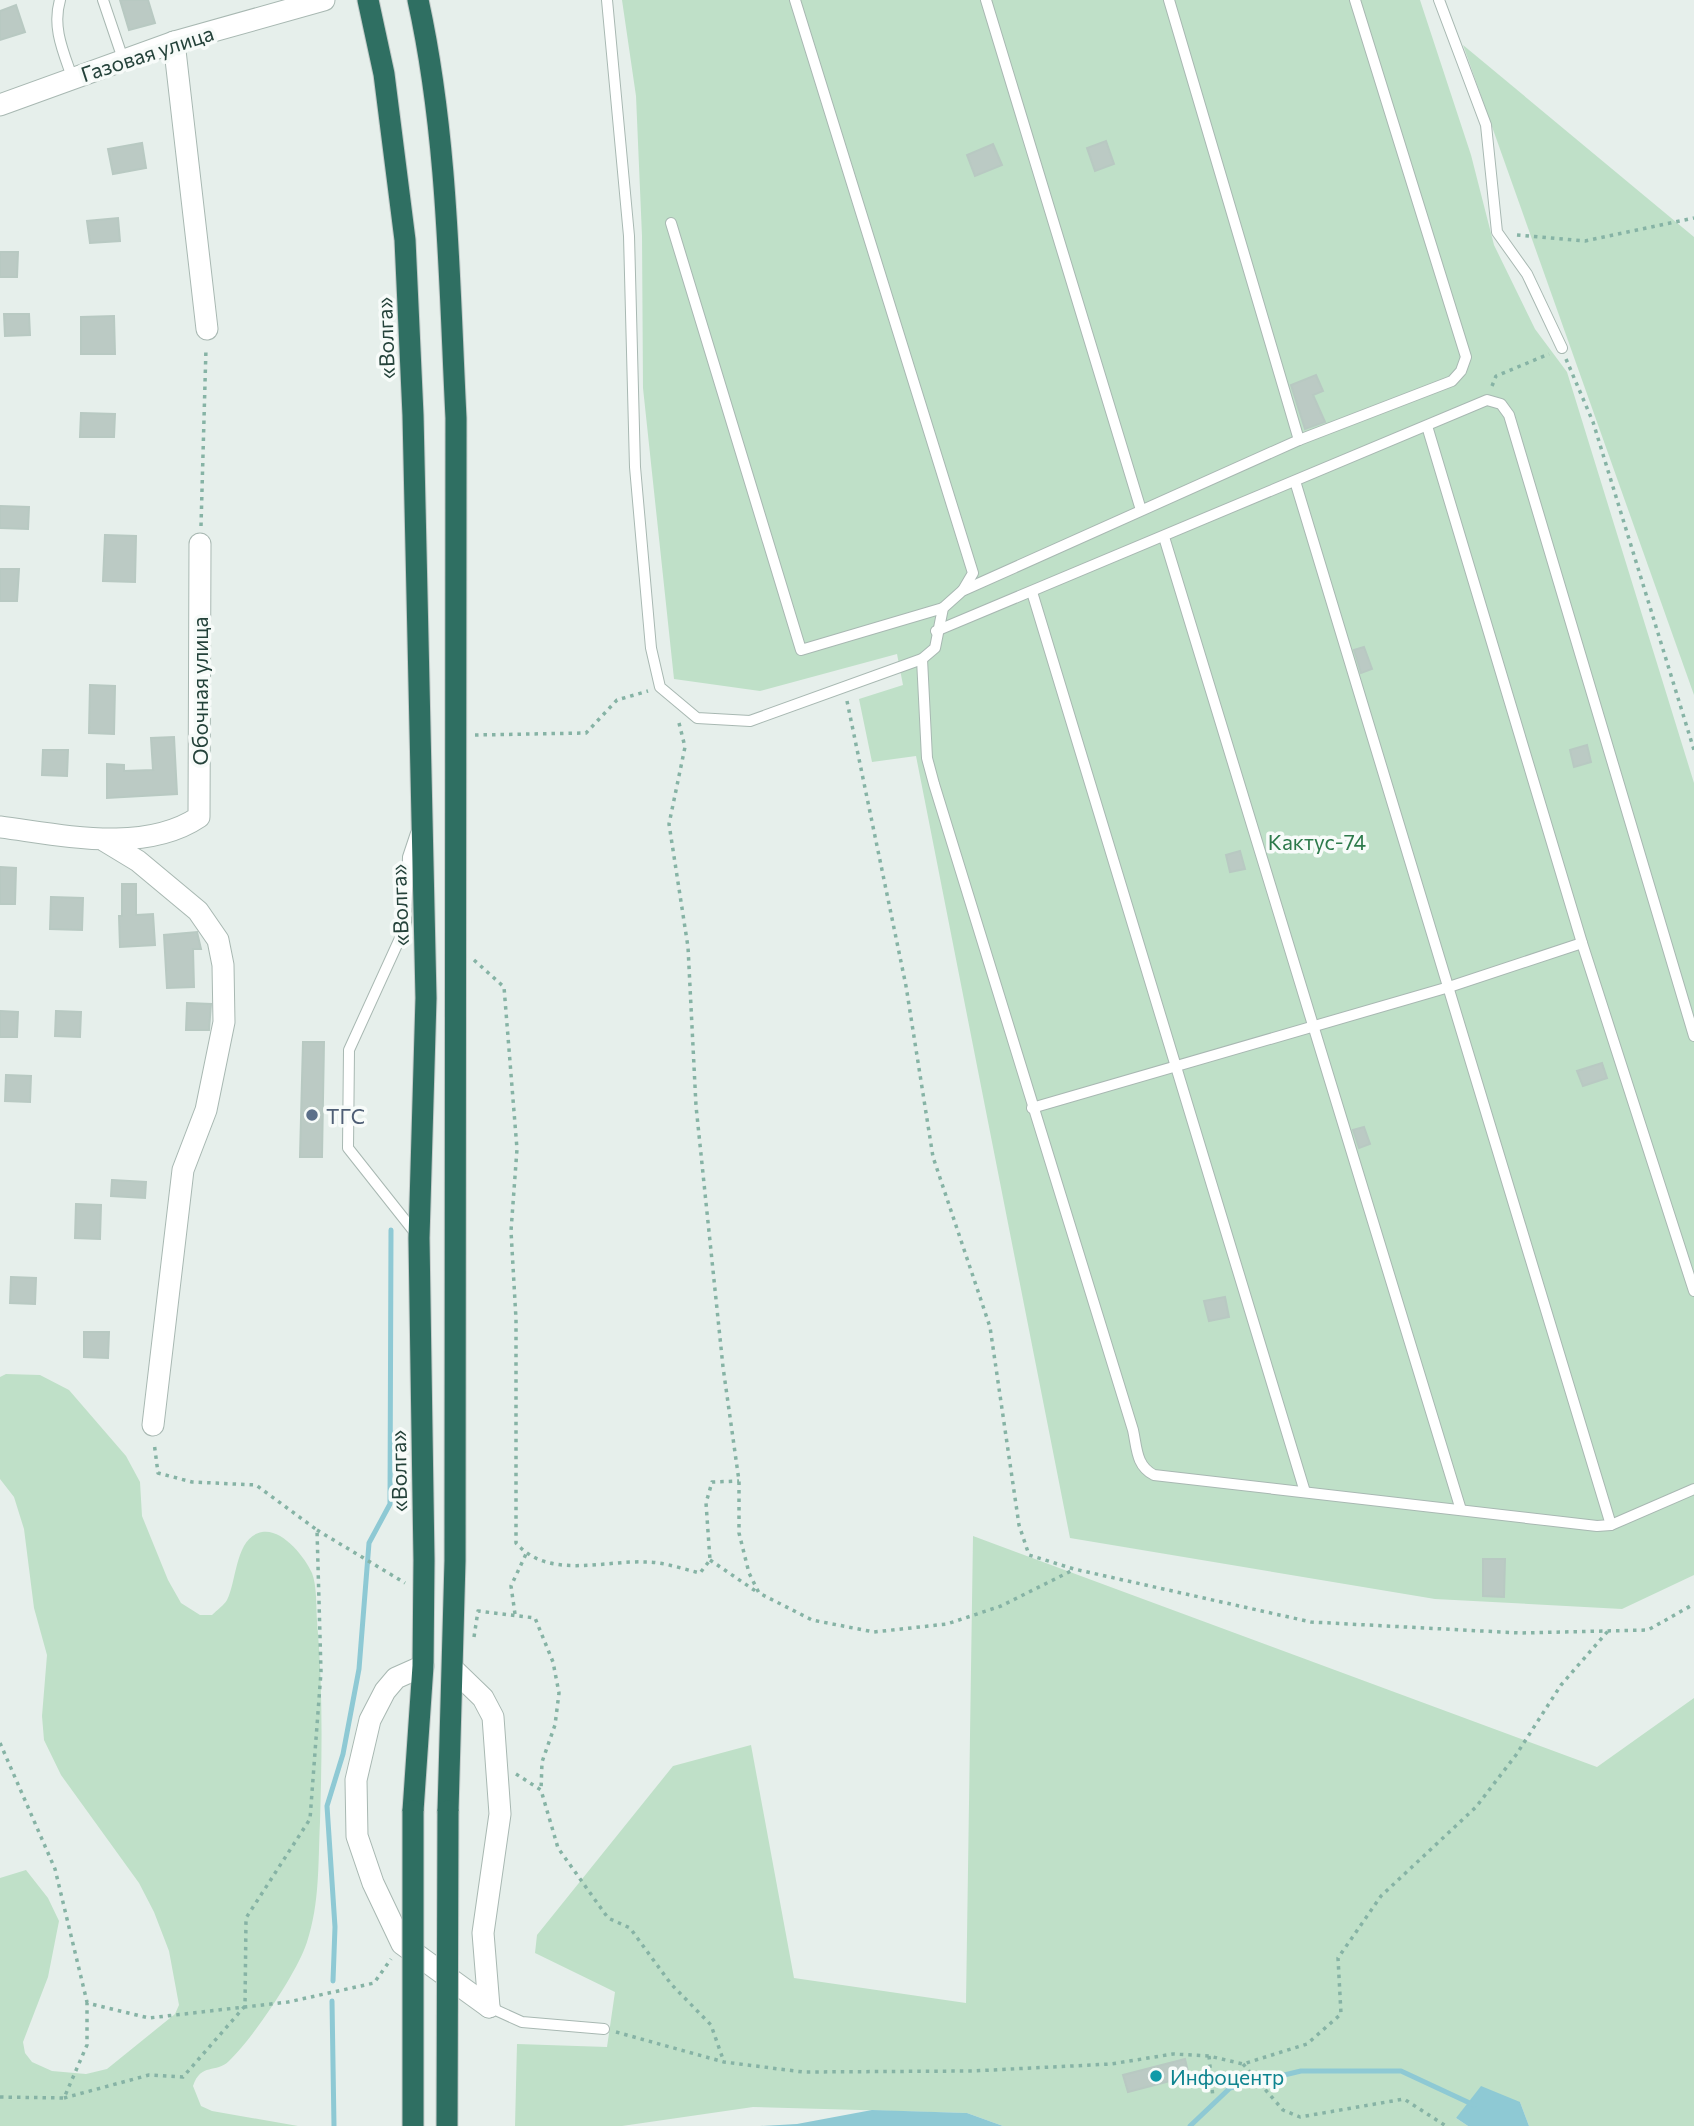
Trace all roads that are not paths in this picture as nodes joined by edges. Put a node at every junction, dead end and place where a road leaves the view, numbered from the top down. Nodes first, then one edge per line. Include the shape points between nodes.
1 (60, 0) edge
2 (103, 0) edge
3 (324, 0) edge
4 (368, 0) edge
5 (418, 0) edge
6 (607, 0) edge
7 (795, 0) edge
8 (986, 0) edge
9 (1169, 0) edge
10 (1355, 0) edge
11 (1439, 0) edge
12 (174, 42) junction
13 (123, 60) junction
14 (72, 77) junction
15 (0, 105) edge
16 (671, 223) dead end
17 (207, 329) road end
18 (1562, 348) road end
19 (1427, 426) junction
20 (1299, 440) junction
21 (1295, 481) junction
22 (1141, 510) junction
23 (1164, 537) junction
24 (200, 544) road end
25 (962, 591) junction
26 (1032, 592) junction
27 (943, 608) junction
28 (936, 631) junction
29 (922, 659) junction
30 (421, 820) junction
31 (0, 827) edge
32 (105, 841) junction
33 (1582, 943) junction
34 (1449, 987) junction
35 (1315, 1026) junction
36 (1694, 1036) edge
37 (1176, 1066) junction
38 (1032, 1108) junction
39 (419, 1238) junction
40 (1694, 1291) edge
41 (153, 1425) road end
42 (1694, 1489) edge
43 (1304, 1492) junction
44 (1461, 1510) junction
45 (1611, 1525) junction
46 (423, 1666) junction
47 (453, 1668) junction
48 (489, 2007) junction
49 (604, 2029) road end
50 (413, 2126) edge
51 (447, 2126) edge

1 - 14 lane via 58,38
2 - 13 lane
3 - 12 street, Газовая улица
4 - 30 highway, «Волга» via 384,75 405,240
5 - 47 highway via 431,60 456,418
6 - 29 lane via 629,236 635,467 651,648 660,687 697,718 750,721
7 - 25 lane via 973,573
8 - 22 lane
9 - 20 lane
10 - 20 lane via 1465,357 1461,372 1452,381
11 - 18 lane via 1486,125 1497,232 1527,274
12 - 13 street, Газовая улица
12 - 17 street
13 - 14 street, Газовая улица
14 - 15 street, Газовая улица
16 - 27 lane via 801,650
19 - 21 lane
19 - 33 lane
19 - 36 lane via 1487,400 1501,404 1509,415
20 - 22 lane
21 - 23 lane
21 - 34 lane
22 - 25 lane
23 - 26 lane
23 - 35 lane
24 - 32 street, Обочная улица via 199,817 181,829
25 - 27 lane
26 - 28 lane
26 - 37 lane
27 - 28 lane
28 - 29 lane via 935,648
29 - 38 lane via 930,771
30 - 39 highway, «Волга» via 426,998
30 - 39 lane via 408,857 406,925 349,1050 348,1149
31 - 32 street
32 - 41 street via 138,861 198,911 218,940 223,965 224,1022 206,1110 183,1170
33 - 34 lane
33 - 40 lane
34 - 35 lane
34 - 45 lane
35 - 37 lane
35 - 44 lane
37 - 38 lane
37 - 43 lane
38 - 43 lane via 1140,1464 1154,1475
39 - 46 highway, «Волга»
42 - 45 lane
43 - 44 lane
44 - 45 lane
46 - 48 street via 396,1678 370,1720 356,1780 356,1836 402,1944
46 - 50 highway, «Волга», bridge via 413,1811
47 - 48 street via 483,1698 493,1717 500,1814 483,1933
47 - 51 highway, bridge
48 - 49 lane via 522,2022

